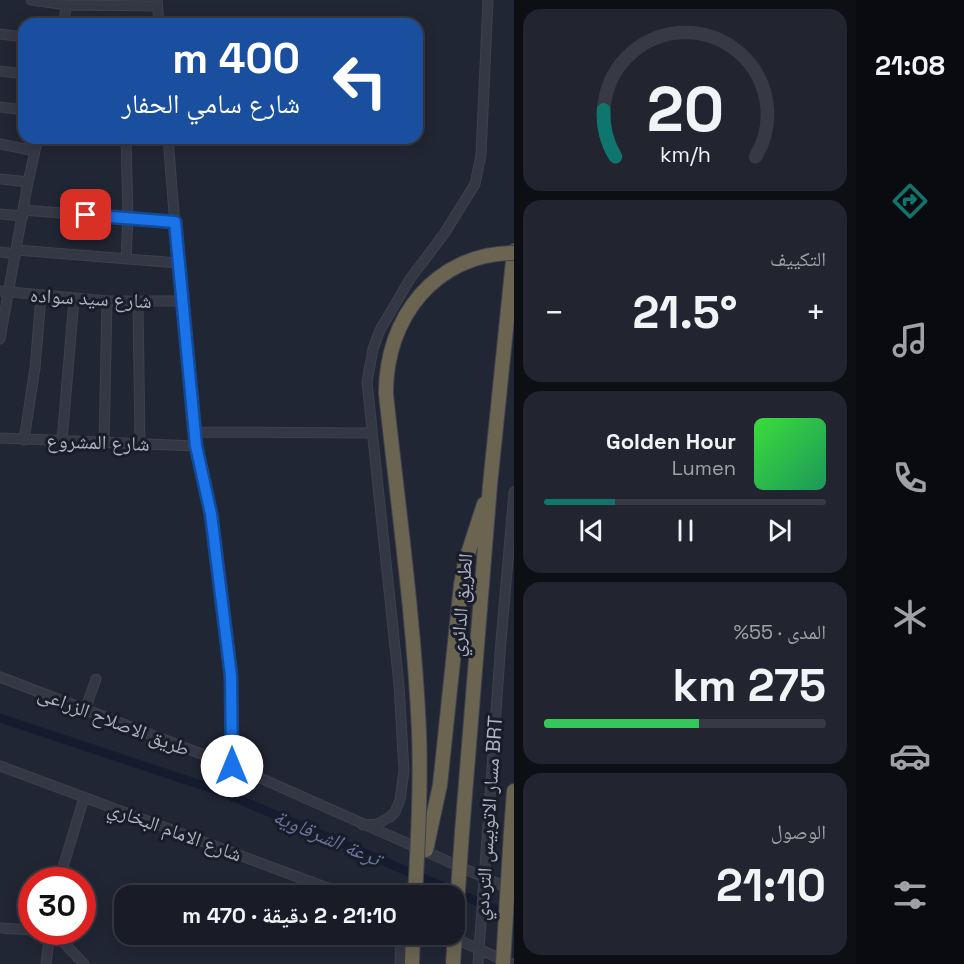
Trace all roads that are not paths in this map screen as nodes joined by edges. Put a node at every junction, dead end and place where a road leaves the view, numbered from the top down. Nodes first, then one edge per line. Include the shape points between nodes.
1 (31, 0) edge
2 (488, 0) edge
3 (46, 1) edge
4 (71, 3) edge
5 (114, 3) edge
6 (157, 3) edge
7 (65, 18) edge
8 (158, 18) edge
9 (0, 34) edge
10 (18, 36) edge
11 (0, 71) edge
12 (18, 73) edge
13 (0, 107) edge
14 (18, 109) edge
15 (0, 144) edge
16 (37, 144) edge
17 (126, 144) edge
18 (168, 144) edge
19 (35, 151) junction
20 (0, 178) edge
21 (28, 182) junction
22 (23, 213) junction
23 (0, 214) edge
24 (128, 218) junction
25 (175, 222) junction
26 (0, 252) edge
27 (17, 252) junction
28 (514, 252) edge
29 (126, 259) junction
30 (178, 263) junction
31 (4, 292) edge
32 (41, 296) junction
33 (74, 299) junction
34 (107, 301) junction
35 (181, 301) junction
36 (138, 302) junction
37 (0, 339) edge
38 (195, 432) junction
39 (372, 433) junction
40 (0, 438) edge
41 (24, 440) junction
42 (62, 441) junction
43 (104, 443) junction
44 (140, 444) junction
45 (196, 446) junction
46 (490, 485) junction
47 (514, 492) edge
48 (0, 677) edge
49 (96, 679) dead end
50 (85, 710) junction
51 (0, 766) edge
52 (232, 766) junction
53 (514, 792) edge
54 (84, 798) junction
55 (363, 825) junction
56 (426, 850) junction
57 (63, 867) edge
58 (319, 885) edge
59 (415, 885) edge
60 (514, 891) edge
61 (0, 928) edge
62 (18, 929) edge
63 (465, 943) edge
64 (47, 945) edge
65 (66, 945) edge
66 (401, 945) edge
67 (413, 945) edge
68 (46, 964) edge
69 (84, 964) edge
70 (400, 964) edge
71 (412, 964) edge
72 (453, 964) edge
73 (478, 964) edge
74 (503, 964) edge
75 (512, 964) edge

1 - 3 street
2 - 39 street via 479,171 469,196 410,279 380,330 367,382
3 - 4 street
4 - 5 street
4 - 7 street
5 - 6 street
6 - 8 street
9 - 10 street
11 - 12 street
13 - 14 street
15 - 19 street
16 - 19 street
17 - 24 street
18 - 25 street
19 - 21 street
20 - 21 street
21 - 22 street
22 - 23 street
22 - 24 street
22 - 27 street
24 - 25 street
24 - 29 street
25 - 30 street
26 - 27 street
27 - 29 street
27 - 31 street
28 - 46 highway, الطريق الدائري
28 - 59 highway, bridge via 473,260 429,286 398,327 388,360 386,394 416,670 420,775
29 - 30 street
30 - 35 street
31 - 32 street, شارع سيد سواده
31 - 37 street
32 - 33 street, شارع سيد سواده
32 - 41 street
33 - 34 street, شارع سيد سواده
33 - 42 street
34 - 36 street, شارع سيد سواده
34 - 43 street
35 - 36 street, شارع سيد سواده
35 - 38 street
36 - 44 street
38 - 39 street
38 - 45 street
39 - 55 street via 399,685 404,771 394,812 377,824
40 - 41 street, شارع المشروع
41 - 42 street, شارع المشروع
42 - 43 street, شارع المشروع
43 - 44 street, شارع المشروع
44 - 45 street, شارع المشروع
45 - 52 street via 211,514 231,676
46 - 56 highway via 461,585 440,785
46 - 72 highway, الطريق الدائري, bridge
47 - 73 street, مسار الاتوبيس الترددي BRT
48 - 50 street, طريق الاصلاح الزراعى
49 - 50 street
50 - 52 street, طريق الاصلاح الزراعى
51 - 54 street, شارع الامام البخاري
52 - 55 street, طريق الاصلاح الزراعى
53 - 74 highway, bridge
54 - 57 street
54 - 58 street, شارع الامام البخاري
55 - 56 street, طريق الاصلاح الزراعى
56 - 60 street, طريق الاصلاح الزراعى
61 - 62 street
63 - 75 street
64 - 68 street
65 - 69 street
66 - 70 street
67 - 71 highway

